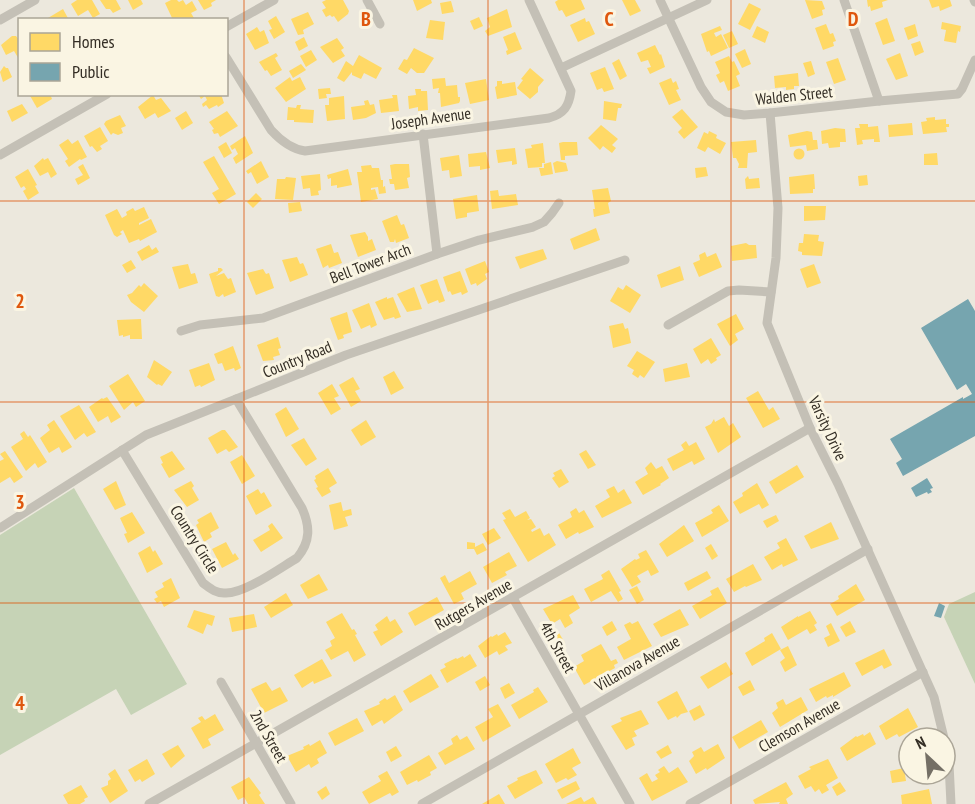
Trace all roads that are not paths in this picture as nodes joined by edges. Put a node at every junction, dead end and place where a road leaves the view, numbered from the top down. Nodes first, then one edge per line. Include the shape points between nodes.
1 (35, 0) edge
2 (274, 0) edge
3 (367, 0) edge
4 (530, 0) edge
5 (660, 0) edge
6 (707, 0) edge
7 (844, 0) edge
8 (668, 18) junction
9 (0, 20) edge
10 (380, 24) dead end
11 (228, 26) edge
12 (228, 60) edge
13 (975, 60) edge
14 (561, 68) junction
15 (103, 96) edge
16 (879, 101) junction
17 (770, 113) junction
18 (423, 134) junction
19 (0, 155) edge
20 (559, 203) dead end
21 (437, 254) junction
22 (625, 260) dead end
23 (771, 292) junction
24 (668, 325) dead end
25 (182, 331) dead end
26 (236, 399) junction
27 (810, 428) junction
28 (122, 450) junction
29 (0, 528) edge
30 (868, 549) junction
31 (513, 598) junction
32 (923, 672) junction
33 (222, 682) dead end
34 (578, 714) junction
35 (941, 726) edge
36 (256, 744) junction
37 (950, 786) edge
38 (149, 804) edge
39 (291, 804) edge
40 (422, 804) edge
41 (630, 804) edge
42 (690, 804) edge
43 (951, 804) edge

1 - 9 street
2 - 11 street
3 - 10 street
4 - 14 street, Joseph Avenue
5 - 8 street, Walden Street
6 - 8 street
7 - 16 street
8 - 14 street
8 - 17 street, Walden Street via 711,102 726,112
12 - 18 street, Joseph Avenue via 271,130 296,149 305,151
13 - 16 street, Walden Street via 958,94
14 - 18 street, Joseph Avenue via 571,91 570,101 558,116
15 - 19 street
16 - 17 street, Walden Street
17 - 23 street, Varsity Drive via 778,208 777,258
18 - 21 street
20 - 21 street, Bell Tower Arch via 548,218 533,227
21 - 25 street, Bell Tower Arch via 262,318 200,325
22 - 26 street, Country Road via 346,355
23 - 24 street via 728,291
23 - 27 street, Varsity Drive via 767,323
26 - 28 street, Country Road via 146,435
26 - 28 street, Country Circle via 309,524 308,539 297,558 236,593 213,591 203,583
27 - 30 street, Varsity Drive
27 - 31 street, Rutgers Avenue
28 - 29 street, Country Road
30 - 32 street, Varsity Drive
30 - 34 street, Villanova Avenue
31 - 34 street, 4th Street
31 - 36 street, Rutgers Avenue
32 - 35 street, Varsity Drive
32 - 42 street, Clemson Avenue
33 - 36 street, 2nd Street
34 - 40 street, Villanova Avenue
34 - 41 street, 4th Street
36 - 38 street, Rutgers Avenue
36 - 39 street, 2nd Street
37 - 43 street, Varsity Drive

